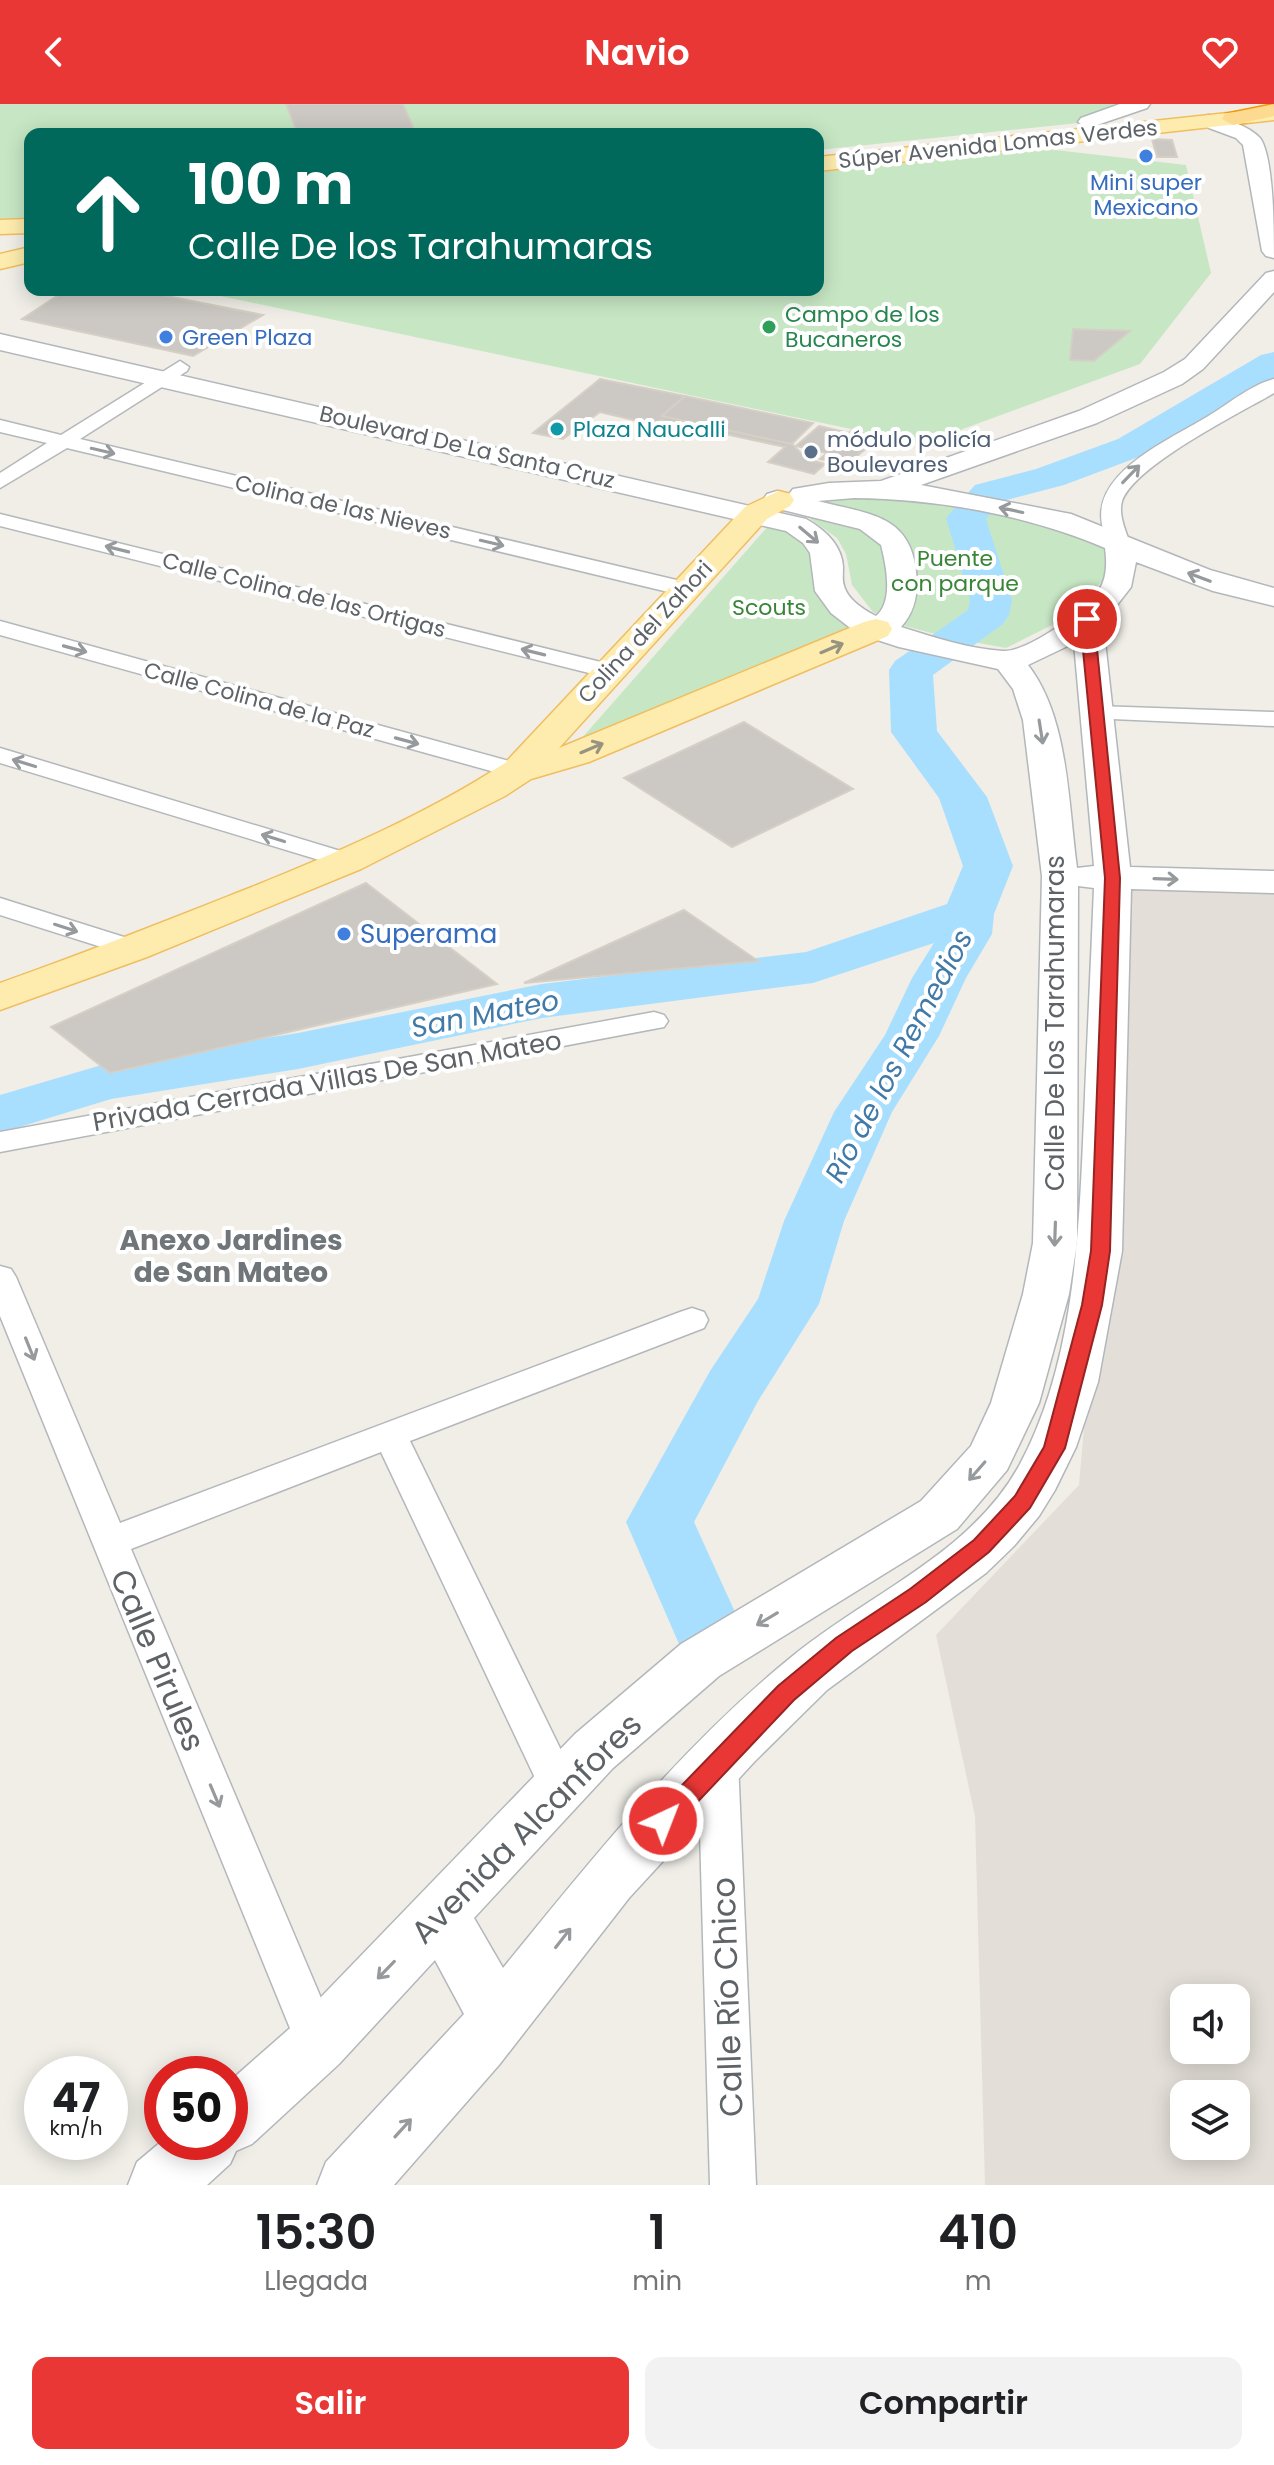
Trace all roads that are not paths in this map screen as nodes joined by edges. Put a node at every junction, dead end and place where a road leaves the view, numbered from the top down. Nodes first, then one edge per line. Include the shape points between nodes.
1 (1140, 104) edge
2 (1274, 112) edge
3 (1208, 113) edge
4 (1088, 122) junction
5 (1144, 129) junction
6 (824, 150) edge
7 (824, 163) edge
8 (24, 226) edge
9 (0, 227) edge
10 (24, 233) edge
11 (0, 235) edge
12 (24, 249) edge
13 (0, 251) edge
14 (1274, 251) edge
15 (24, 256) edge
16 (0, 262) edge
17 (1274, 278) edge
18 (0, 330) edge
19 (0, 342) edge
20 (171, 372) junction
21 (1274, 385) edge
22 (0, 426) edge
23 (64, 441) junction
24 (0, 482) edge
25 (885, 488) junction
26 (767, 507) junction
27 (0, 520) edge
28 (1119, 544) junction
29 (685, 589) junction
30 (1274, 597) edge
31 (1087, 619) junction
32 (0, 628) edge
33 (889, 634) junction
34 (1009, 662) junction
35 (609, 671) junction
36 (1097, 713) junction
37 (1274, 719) edge
38 (0, 755) edge
39 (518, 771) junction
40 (348, 861) junction
41 (1060, 876) junction
42 (1113, 878) junction
43 (1274, 882) edge
44 (0, 906) edge
45 (133, 949) junction
46 (0, 997) edge
47 (654, 1021) dead end
48 (0, 1142) edge
49 (0, 1277) edge
50 (692, 1320) dead end
51 (1015, 1403) joint
52 (390, 1435) junction
53 (109, 1542) junction
54 (718, 1761) junction
55 (577, 1769) junction
56 (441, 1914) junction
57 (509, 2007) junction
58 (318, 2043) junction
59 (248, 2106) edge
60 (188, 2160) edge
61 (160, 2185) edge
62 (349, 2185) edge
63 (733, 2185) edge

1 - 4 main road
2 - 3 main road, Súper Avenida Lomas Verdes via 1233,119
3 - 4 main road, Súper Avenida Lomas Verdes
3 - 5 main road, Súper Avenida Lomas Verdes
3 - 14 main road via 1253,143
4 - 5 main road
4 - 6 main road, Súper Avenida Lomas Verdes
5 - 7 main road, Súper Avenida Lomas Verdes
8 - 9 main road
10 - 11 main road
12 - 13 main road
15 - 16 main road
17 - 25 main road via 1194,364 1173,378 1088,417
18 - 20 main road, Boulevard De La Santa Cruz
19 - 20 main road, Boulevard De La Santa Cruz
20 - 23 street
20 - 26 main road, Boulevard De La Santa Cruz
28 -> 21 street via 1110,512 1113,498 1138,466
22 - 23 street, Colina de las Nieves
23 - 24 street
23 -> 29 street, Colina de las Nieves
25 - 26 main road, Boulevard De La Santa Cruz via 844,490
28 -> 25 main road, Boulevard De La Santa Cruz via 1076,526 946,496
26 - 29 main road, Colina del Zahori
26 -> 33 main road, Boulevard De La Santa Cruz via 811,533 825,555 830,591 845,610
26 - 33 main road, Boulevard De La Santa Cruz via 870,523 895,541 899,603
35 -> 27 street, Calle Colina de las Ortigas
30 -> 28 main road, Boulevard De La Santa Cruz via 1212,583
28 - 31 main road via 1122,562 1113,594
29 - 35 main road, Colina del Zahori
31 - 34 main road
31 - 36 main road, Calle De los Tarahumaras
32 -> 39 street, Calle Colina de la Paz
33 - 34 main road, Boulevard De La Santa Cruz
39 -> 33 main road via 576,754
34 -> 41 main road, Calle De los Tarahumaras via 1029,688 1040,720
35 - 39 main road, Colina del Zahori
36 - 37 street
36 - 42 main road, Calle De los Tarahumaras
40 -> 38 street
39 - 40 main road
40 - 45 main road
41 - 42 main road
41 -> 51 main road, Calle De los Tarahumaras via 1055,1243
42 -> 43 main road
42 - 54 main road, Calle De los Tarahumaras via 1100,1251 1092,1305 1054,1448 1022,1502 982,1546 844,1645
44 -> 45 street
45 - 46 main road
47 - 48 street, Privada Cerrada Villas De San Mateo
49 -> 53 street, Calle Pirules
50 - 52 street
51 -> 55 main road, Avenida Alcanfores via 990,1457 939,1515 700,1660
52 - 53 street
52 - 55 street
53 -> 58 street, Calle Pirules
57 -> 54 main road via 608,1881
54 - 63 street, Calle Río Chico
55 - 56 main road, Avenida Alcanfores
56 - 57 main road
56 -> 58 main road, Avenida Alcanfores
62 -> 57 main road
58 - 59 main road, Avenida Alcanfores
60 - 61 main road

